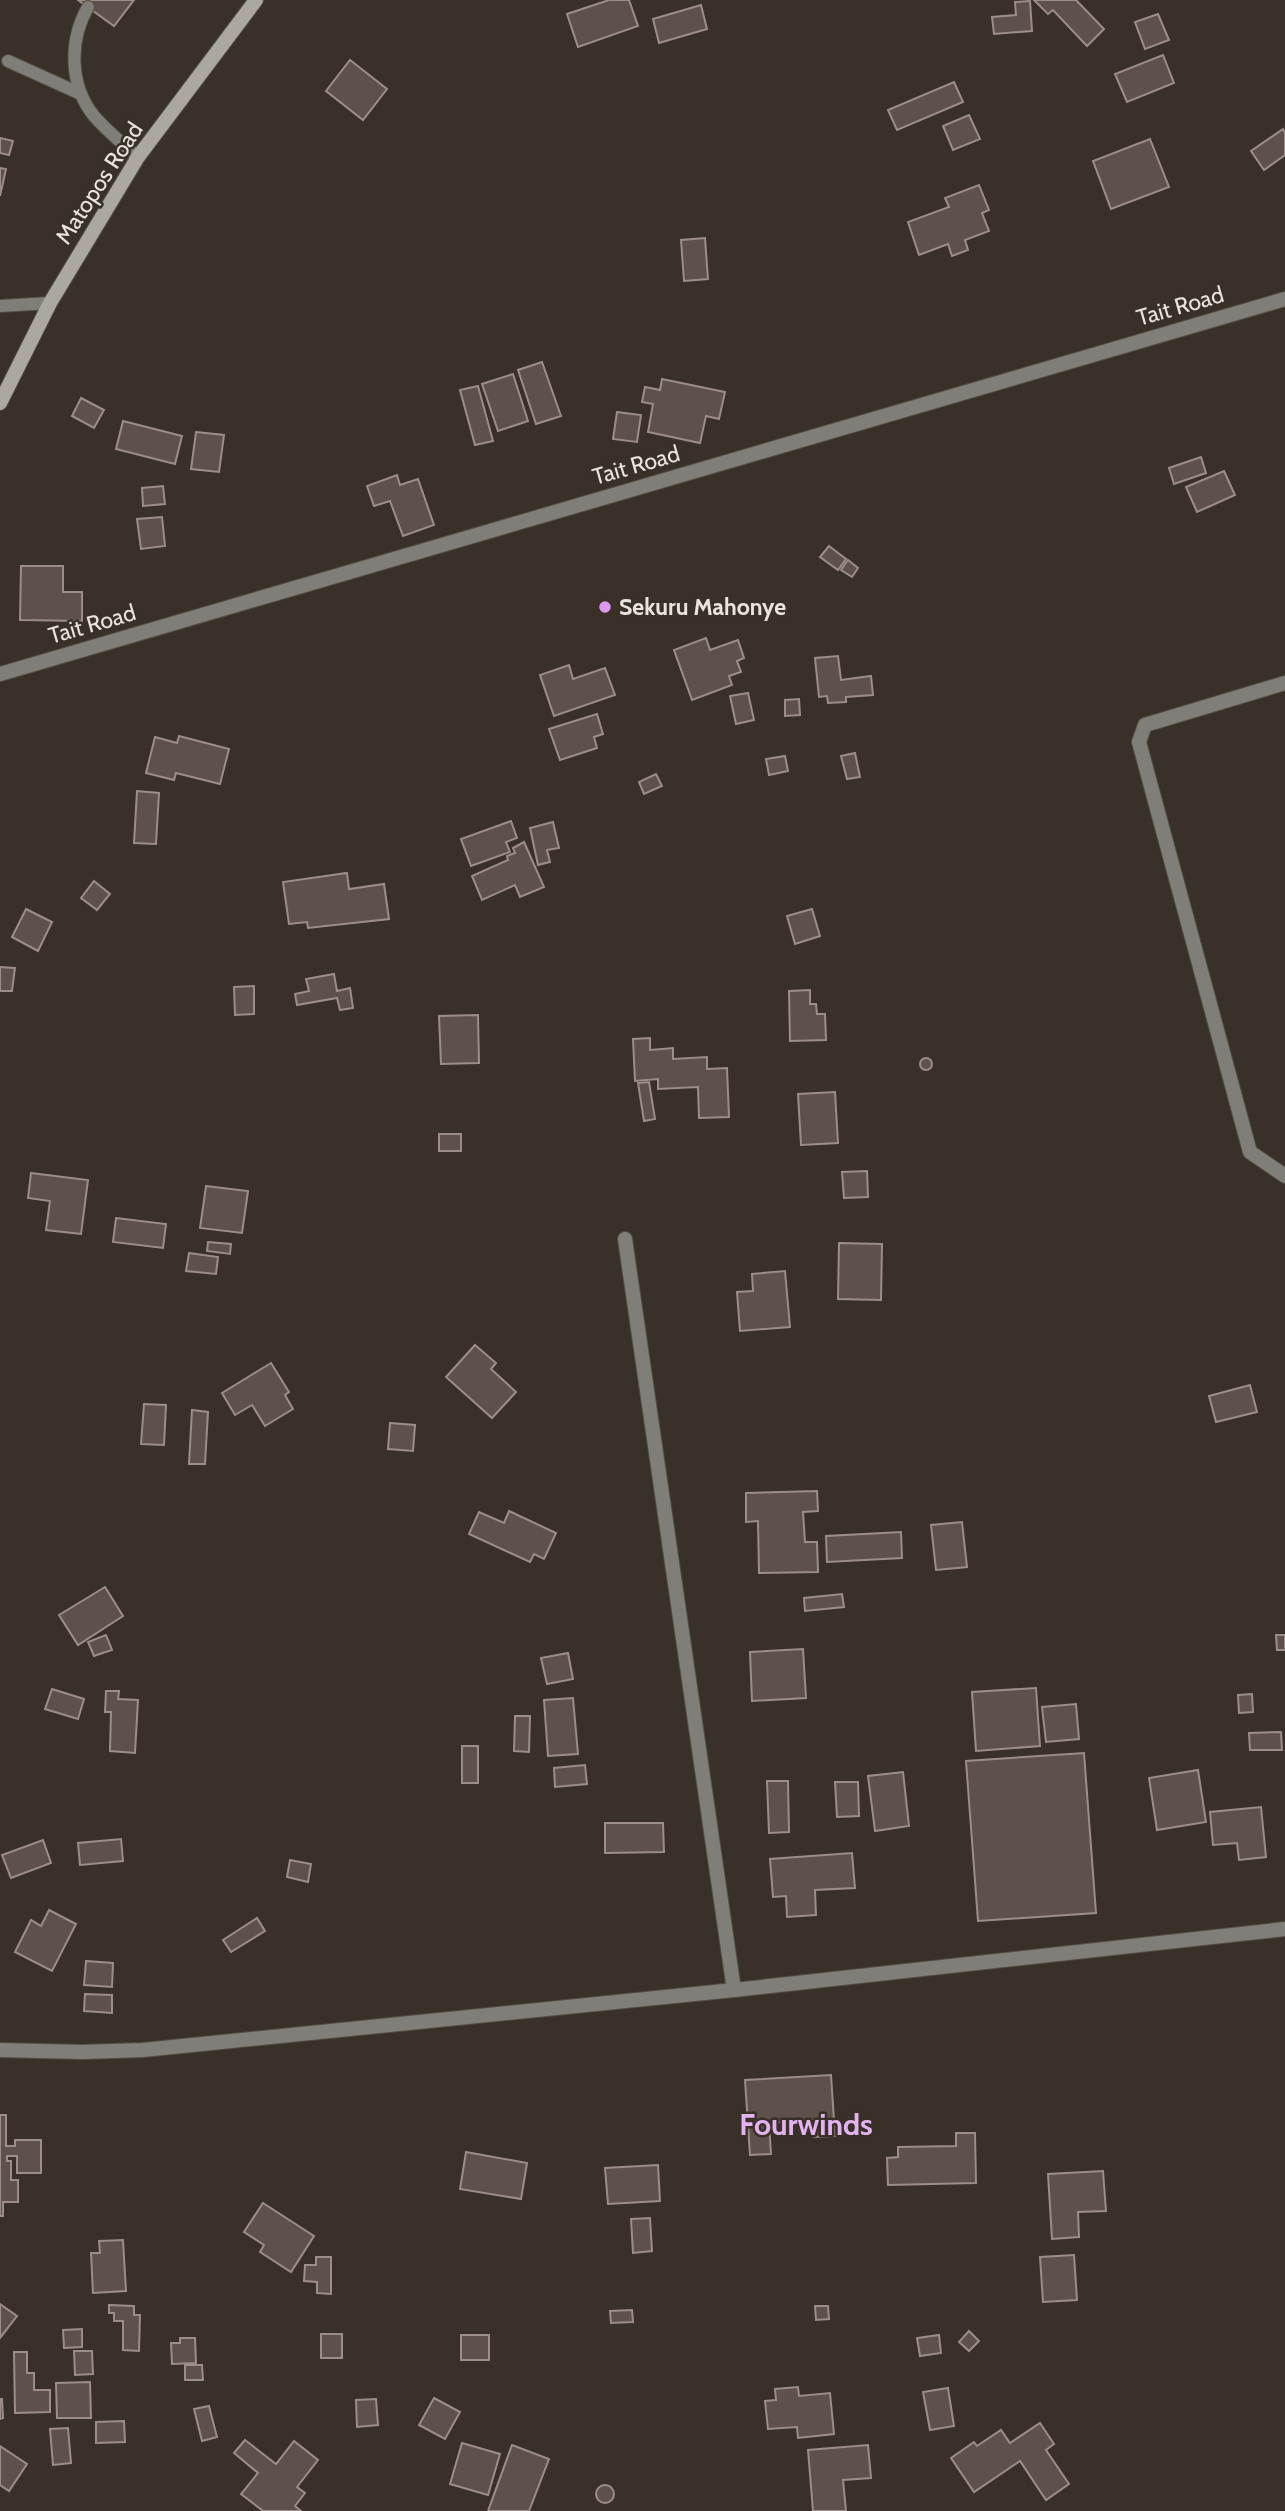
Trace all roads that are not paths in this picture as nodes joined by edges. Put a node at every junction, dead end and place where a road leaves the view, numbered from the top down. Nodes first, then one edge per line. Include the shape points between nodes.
1 (256, 0) edge
2 (88, 7) dead end
3 (8, 61) dead end
4 (81, 94) junction
5 (138, 157) junction
6 (1285, 299) edge
7 (50, 303) junction
8 (0, 306) edge
9 (0, 402) edge
10 (0, 674) edge
11 (1285, 683) edge
12 (1285, 1176) edge
13 (625, 1239) dead end
14 (1285, 1929) edge
15 (734, 1990) junction
16 (0, 2049) edge

1 - 5 main road, Matopos Road
2 - 4 lane via 73,58
3 - 4 lane
4 - 5 lane via 93,115
5 - 7 main road, Matopos Road
6 - 10 street, Tait Road
7 - 8 lane
7 - 9 main road, Matopos Road
11 - 12 street via 1145,725 1139,742 1250,1152
13 - 15 street
14 - 15 street
15 - 16 street via 143,2050

